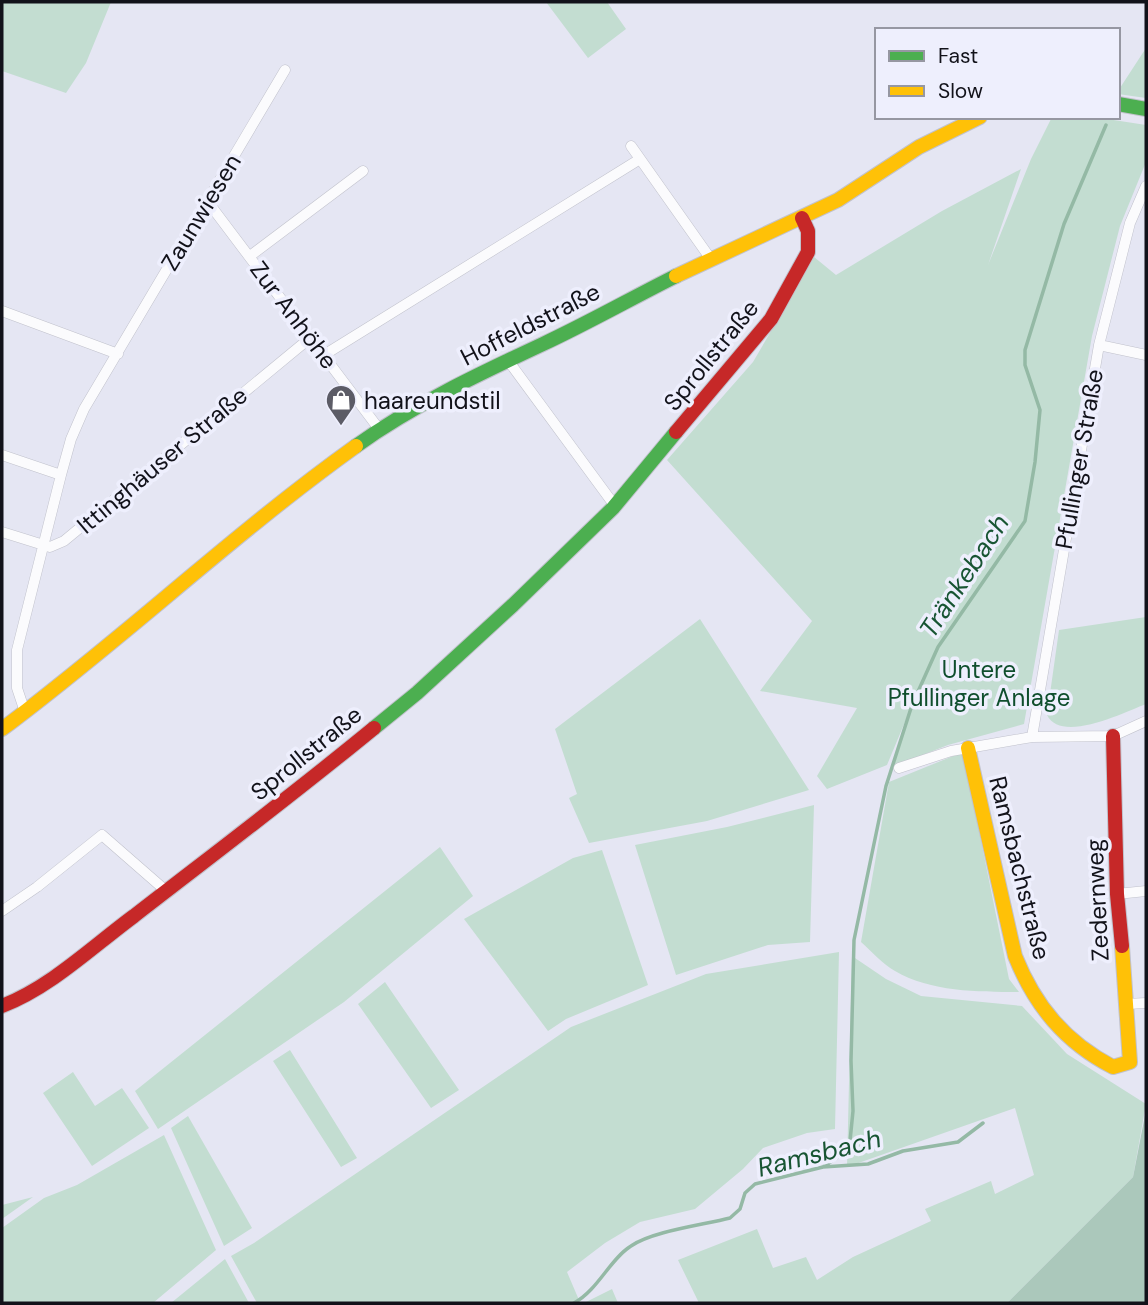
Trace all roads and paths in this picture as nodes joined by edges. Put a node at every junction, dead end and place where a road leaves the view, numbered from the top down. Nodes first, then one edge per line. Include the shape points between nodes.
1 (285, 70) dead end
2 (1120, 104) edge
3 (1146, 109) edge
4 (975, 119) edge
5 (631, 145) dead end
6 (640, 159) junction
7 (363, 171) dead end
8 (1146, 186) edge
9 (208, 202) junction
10 (802, 218) junction
11 (250, 256) junction
12 (710, 258) junction
13 (2, 311) edge
14 (310, 338) junction
15 (1099, 345) junction
16 (118, 354) junction
17 (324, 355) junction
18 (1146, 355) edge
19 (507, 359) junction
20 (379, 429) junction
21 (2, 455) edge
22 (61, 475) junction
23 (615, 506) junction
24 (2, 532) edge
25 (42, 544) junction
26 (25, 712) junction
27 (1146, 721) edge
28 (3, 726) edge
29 (1113, 736) junction
30 (1032, 737) junction
31 (968, 748) junction
32 (899, 768) dead end
33 (165, 890) junction
34 (1146, 891) edge
35 (1118, 894) junction
36 (2, 911) edge
37 (1146, 1003) edge
38 (1127, 1004) junction
39 (2, 1006) edge
40 (1130, 1062) joint

1 - 9 street, Zaunwiesen
2 - 3 street
4 - 10 street, Hoffeldstraße via 919,147
5 - 6 street
6 - 12 street
6 - 17 street
7 - 11 street
8 - 15 street, Pfullinger Straße via 1130,223
9 - 11 street, Zur Anhöhe
9 - 16 street, Zaunwiesen
10 - 12 street, Hoffeldstraße
10 - 23 street, Sprollstraße via 808,231 808,252 771,319
11 - 14 street, Zur Anhöhe
12 - 19 street, Hoffeldstraße
13 - 16 street
14 - 17 street, Zur Anhöhe
14 - 25 street, Ittinghäuser Straße via 64,541 50,547
15 - 18 street
15 - 30 street, Pfullinger Straße
16 - 22 street, Zaunwiesen via 84,409
17 - 20 street, Zur Anhöhe
19 - 20 street, Hoffeldstraße
19 - 23 street
20 - 26 street, Hoffeldstraße via 296,489
21 - 22 street
22 - 25 street, Zaunwiesen
23 - 33 street, Sprollstraße via 417,693
24 - 25 street
25 - 26 street, Zaunwiesen via 17,650 17,688
26 - 28 street, Hoffeldstraße
27 - 29 street
29 - 30 street
29 - 35 street, Zedernweg
30 - 31 street
31 - 32 street
31 - 40 street, Ramsbachstraße via 1024,980 1046,1017 1070,1041 1113,1067
33 - 36 street via 102,835
33 - 39 street, Sprollstraße via 65,968 24,997
34 - 35 street
35 - 38 street, Zedernweg
37 - 38 street
38 - 40 street, Zedernweg

